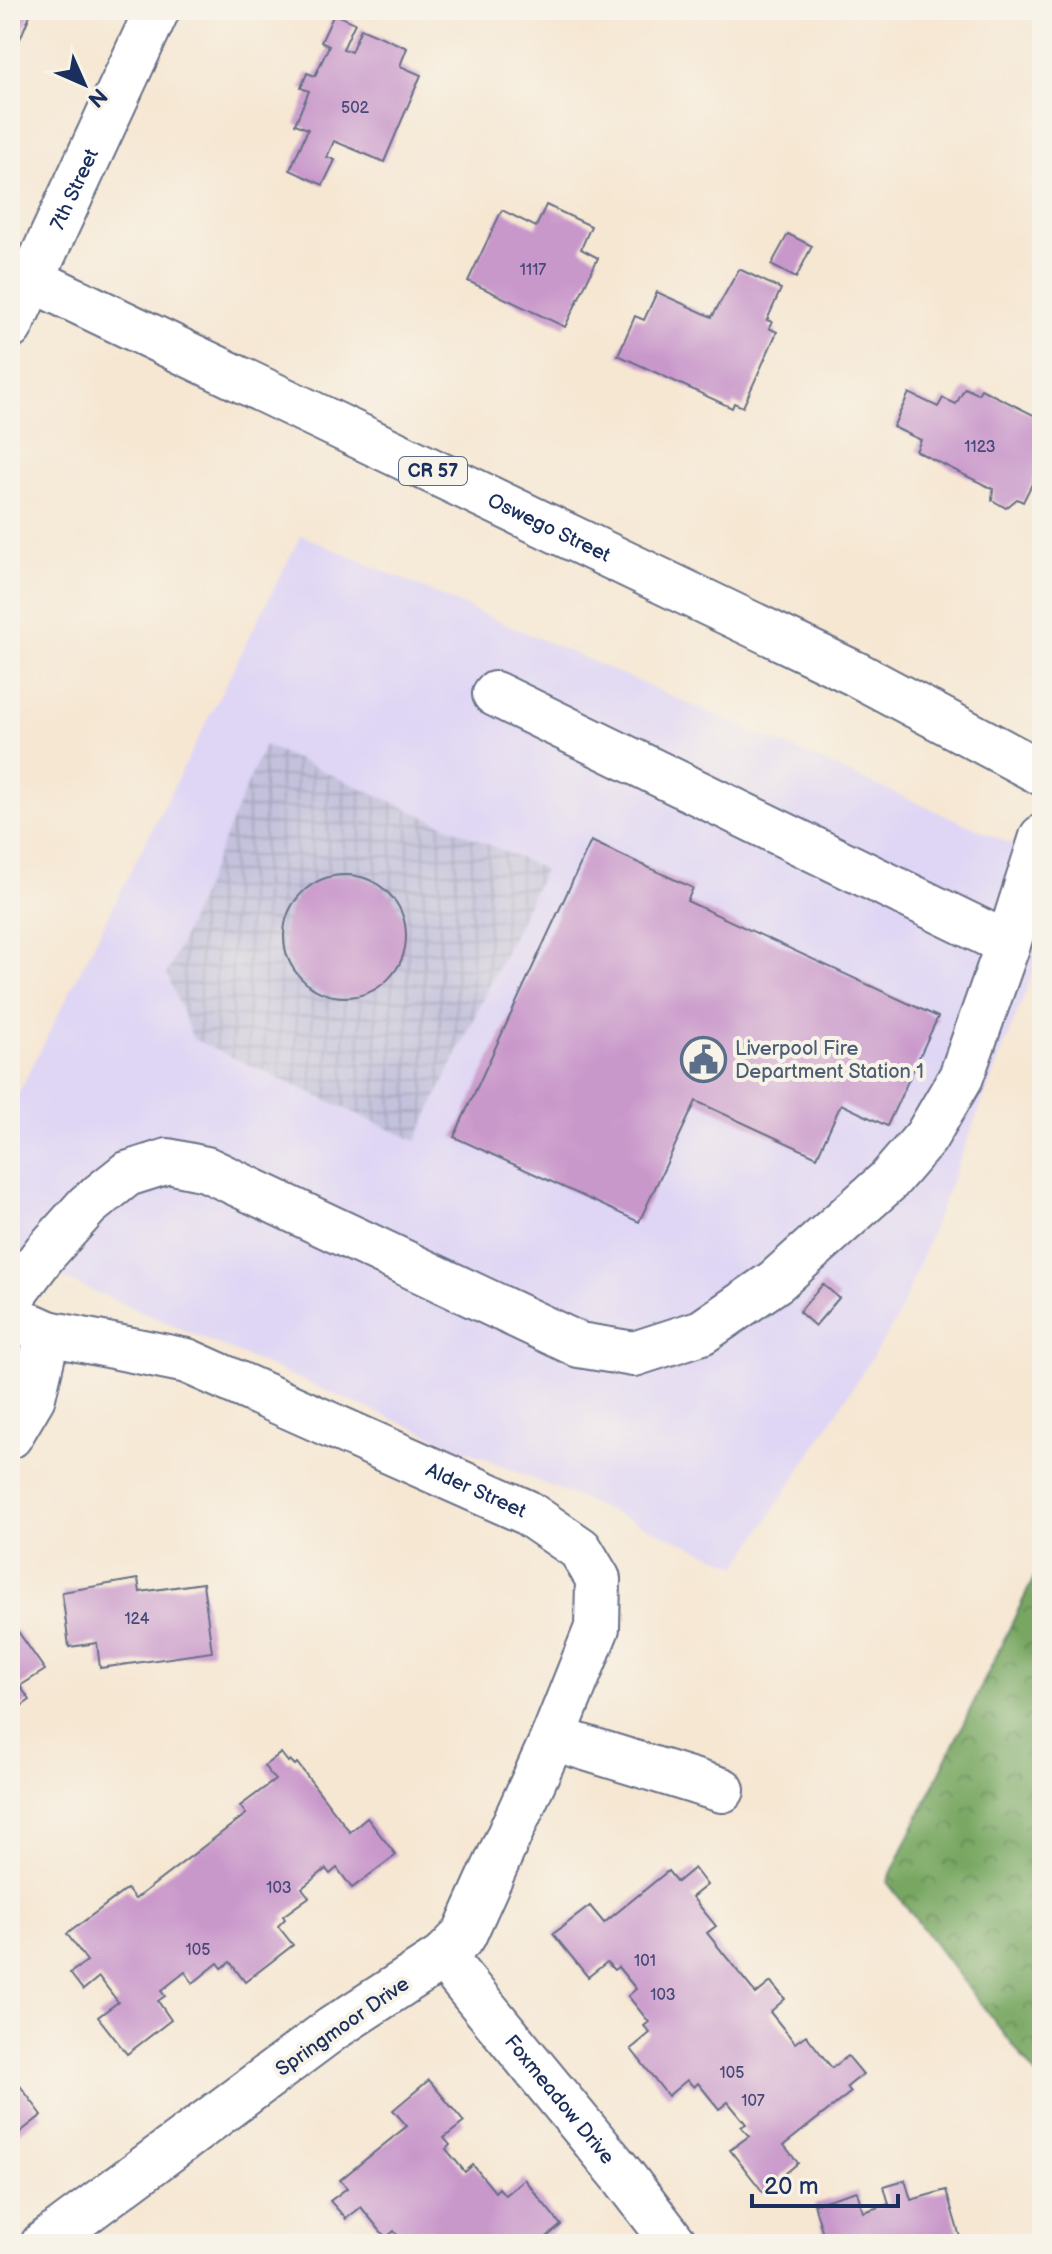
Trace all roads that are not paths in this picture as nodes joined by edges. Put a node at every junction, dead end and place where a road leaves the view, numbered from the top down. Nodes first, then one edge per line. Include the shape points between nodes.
1 (157, 10) edge
2 (22, 274) edge
3 (10, 327) edge
4 (495, 694) dead end
5 (1042, 773) edge
6 (1042, 837) edge
7 (1008, 944) junction
8 (10, 1299) edge
9 (29, 1325) edge
10 (10, 1436) edge
11 (553, 1738) junction
12 (722, 1790) dead end
13 (443, 1957) junction
14 (43, 2244) edge
15 (675, 2244) edge

1 - 2 street, 7th Street
2 - 3 street, 7th Street
2 - 5 street, Oswego Street / CR 57 via 856,674
4 - 7 street
6 - 7 street
7 - 8 street via 961,1077 926,1137 888,1181 776,1281 702,1332 634,1354 579,1345 206,1169 168,1161 127,1174 88,1205
9 - 10 street via 33,1397
9 - 11 street, Alder Street via 187,1361 526,1512 580,1549 598,1579 597,1628
11 - 12 street
11 - 13 street, Springmoor Drive via 464,1935
13 - 14 street, Springmoor Drive via 332,2029
13 - 15 street, Foxmeadow Drive

